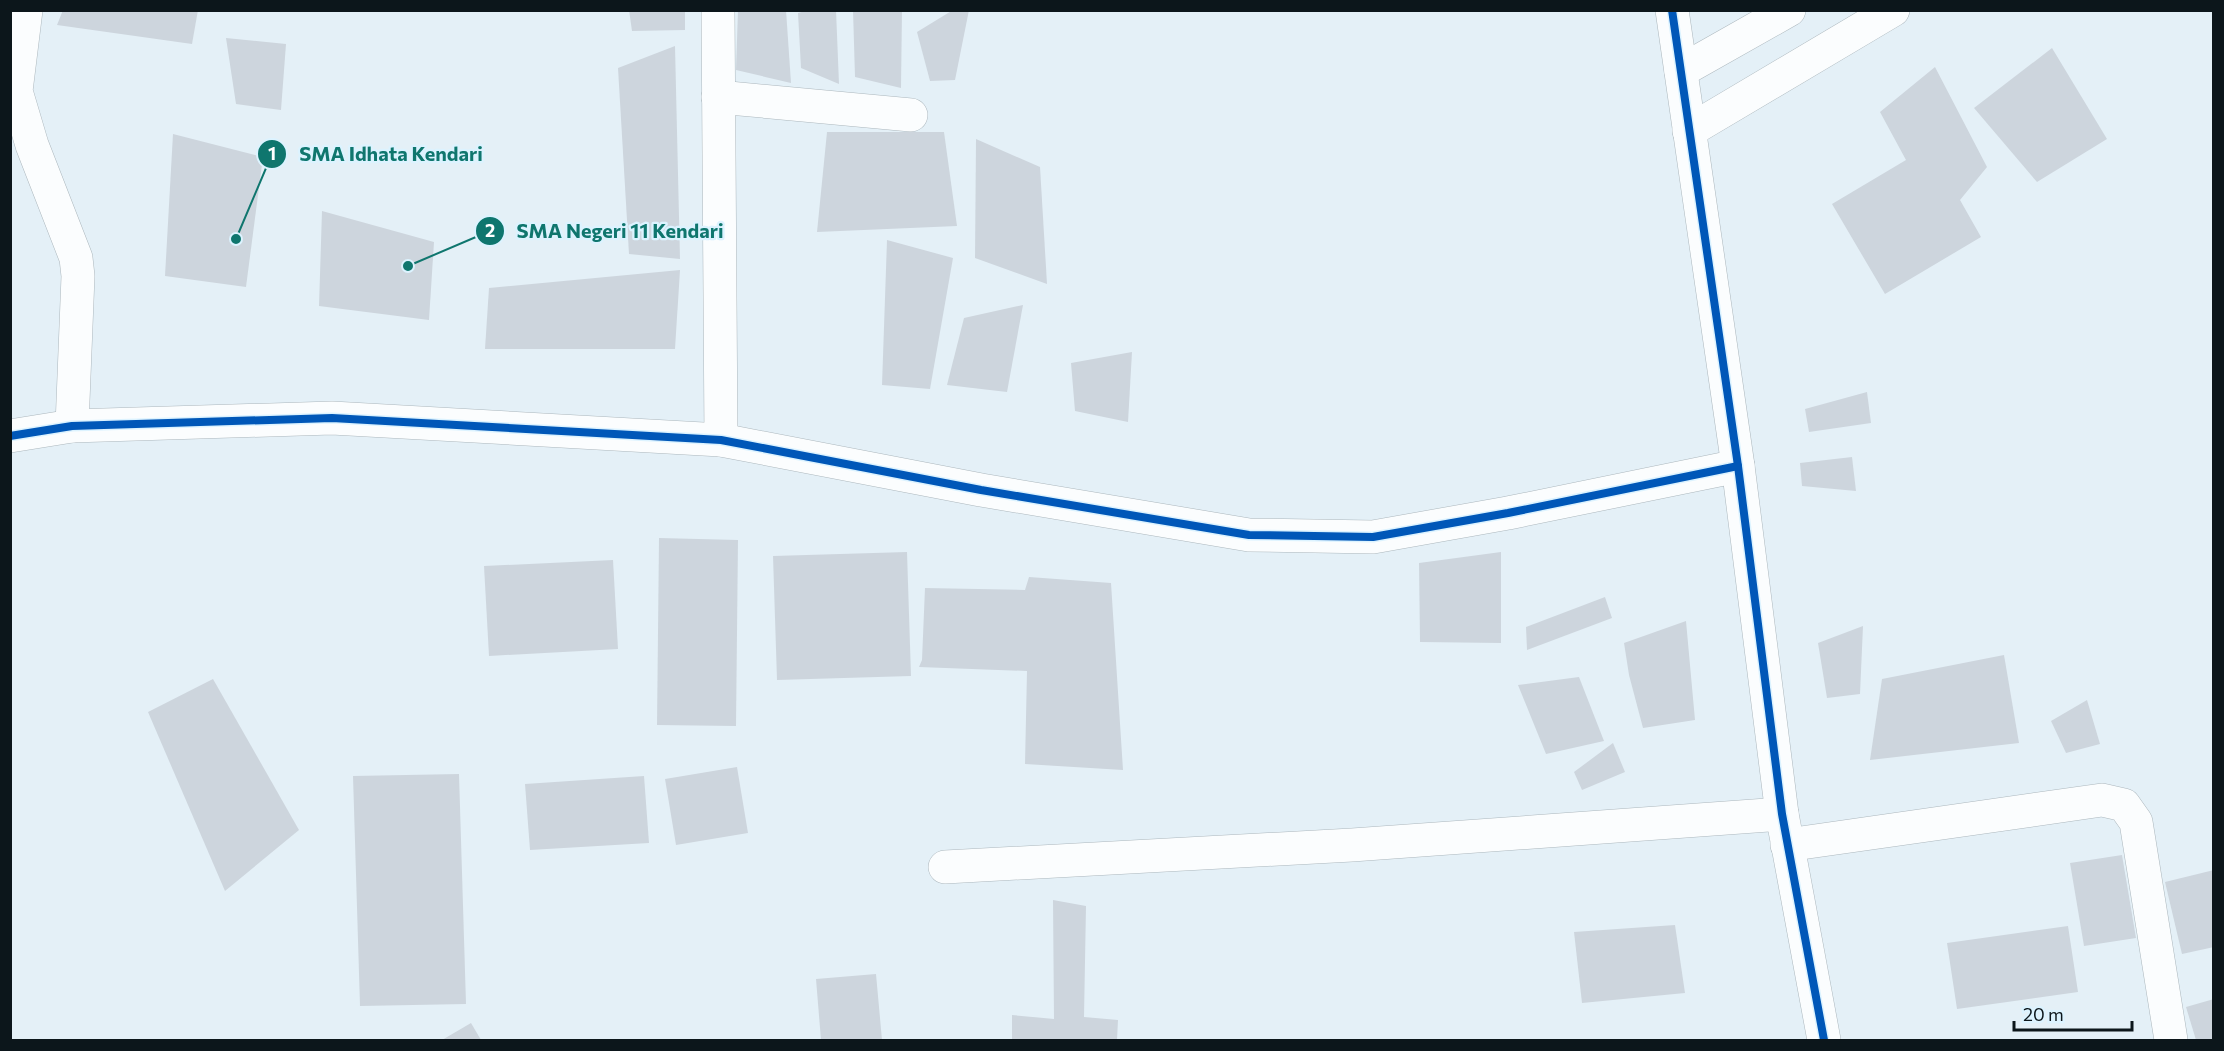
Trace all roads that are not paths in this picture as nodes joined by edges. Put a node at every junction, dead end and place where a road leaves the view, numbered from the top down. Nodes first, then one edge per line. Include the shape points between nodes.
1 (26, 10) edge
2 (718, 10) edge
3 (1672, 10) edge
4 (1789, 10) edge
5 (1893, 10) edge
6 (1681, 71) junction
7 (718, 97) junction
8 (911, 115) dead end
9 (1689, 131) junction
10 (72, 426) junction
11 (10, 436) edge
12 (721, 441) junction
13 (1738, 466) junction
14 (1784, 829) junction
15 (945, 867) dead end
16 (1824, 1041) edge
17 (2171, 1041) edge

1 - 10 street via 16,91 76,258 78,276
2 - 7 street
3 - 6 street
4 - 6 street
5 - 9 street
6 - 9 street
7 - 8 street
7 - 12 street
9 - 13 street
10 - 11 street
10 - 12 street via 332,418
12 - 13 street via 1249,535 1373,537
13 - 14 street
14 - 15 street via 1364,845
14 - 16 street
14 - 17 street via 2102,800 2124,806 2136,822

